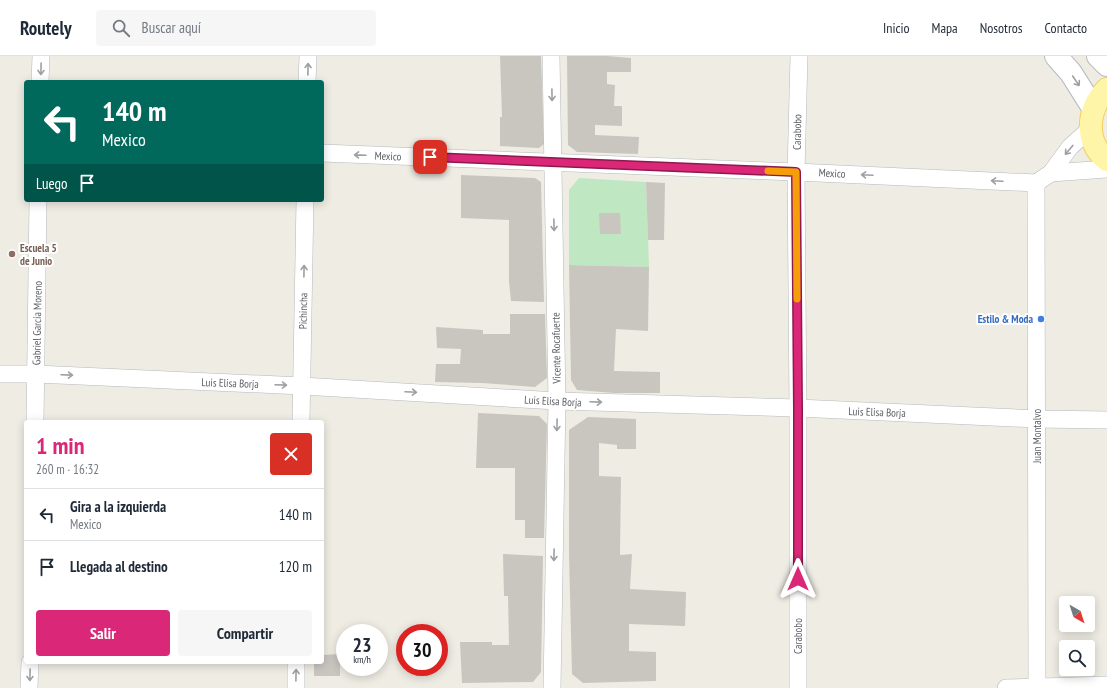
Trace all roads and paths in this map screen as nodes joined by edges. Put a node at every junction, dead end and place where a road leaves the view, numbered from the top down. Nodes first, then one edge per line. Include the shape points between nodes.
1 (41, 56) edge
2 (308, 56) edge
3 (551, 56) edge
4 (798, 56) edge
5 (1056, 56) edge
6 (1098, 56) edge
7 (1107, 65) edge
8 (40, 80) edge
9 (307, 80) edge
10 (1107, 89) edge
11 (1092, 118) junction
12 (324, 153) edge
13 (1107, 160) edge
14 (552, 162) junction
15 (1107, 169) edge
16 (796, 172) junction
17 (1051, 173) junction
18 (1036, 183) junction
19 (38, 202) edge
20 (305, 202) edge
21 (0, 374) edge
22 (36, 374) junction
23 (302, 386) junction
24 (557, 401) junction
25 (798, 408) junction
26 (1037, 419) junction
27 (35, 420) edge
28 (301, 420) edge
29 (1107, 420) edge
30 (30, 664) edge
31 (296, 664) edge
32 (1107, 685) edge
33 (29, 688) edge
34 (296, 688) edge
35 (552, 688) edge
36 (798, 688) edge
37 (1006, 688) edge
38 (1038, 688) edge

1 -> 8 street
9 -> 2 street
3 -> 14 street, Vicente Rocafuerte
4 - 16 street, Carabobo
5 -> 11 main road via 1071,73
6 - 7 main road
10 - 11 main road via 1097,101
11 - 13 main road via 1095,145
11 -> 17 street
14 -> 12 street, Mexico
14 - 16 street, Mexico
14 -> 24 street, Vicente Rocafuerte
15 - 17 street
18 -> 16 street, Mexico
16 - 25 street, Carabobo
17 - 18 street
18 - 26 street, Juan Montalvo
19 - 22 street, Gabriel García Moreno
23 -> 20 street, Pichincha
21 - 22 street, Luis Elisa Borja
22 -> 23 street, Luis Elisa Borja
22 - 27 street, Gabriel García Moreno
23 -> 24 street, Luis Elisa Borja
23 - 28 street, Pichincha
24 -> 25 street, Luis Elisa Borja
24 -> 35 street, Vicente Rocafuerte
25 - 26 street, Luis Elisa Borja
25 - 36 street, Carabobo
26 - 29 street, Luis Elisa Borja
26 - 38 street, Juan Montalvo
30 -> 33 street
34 -> 31 street
32 - 38 street
37 - 38 street

